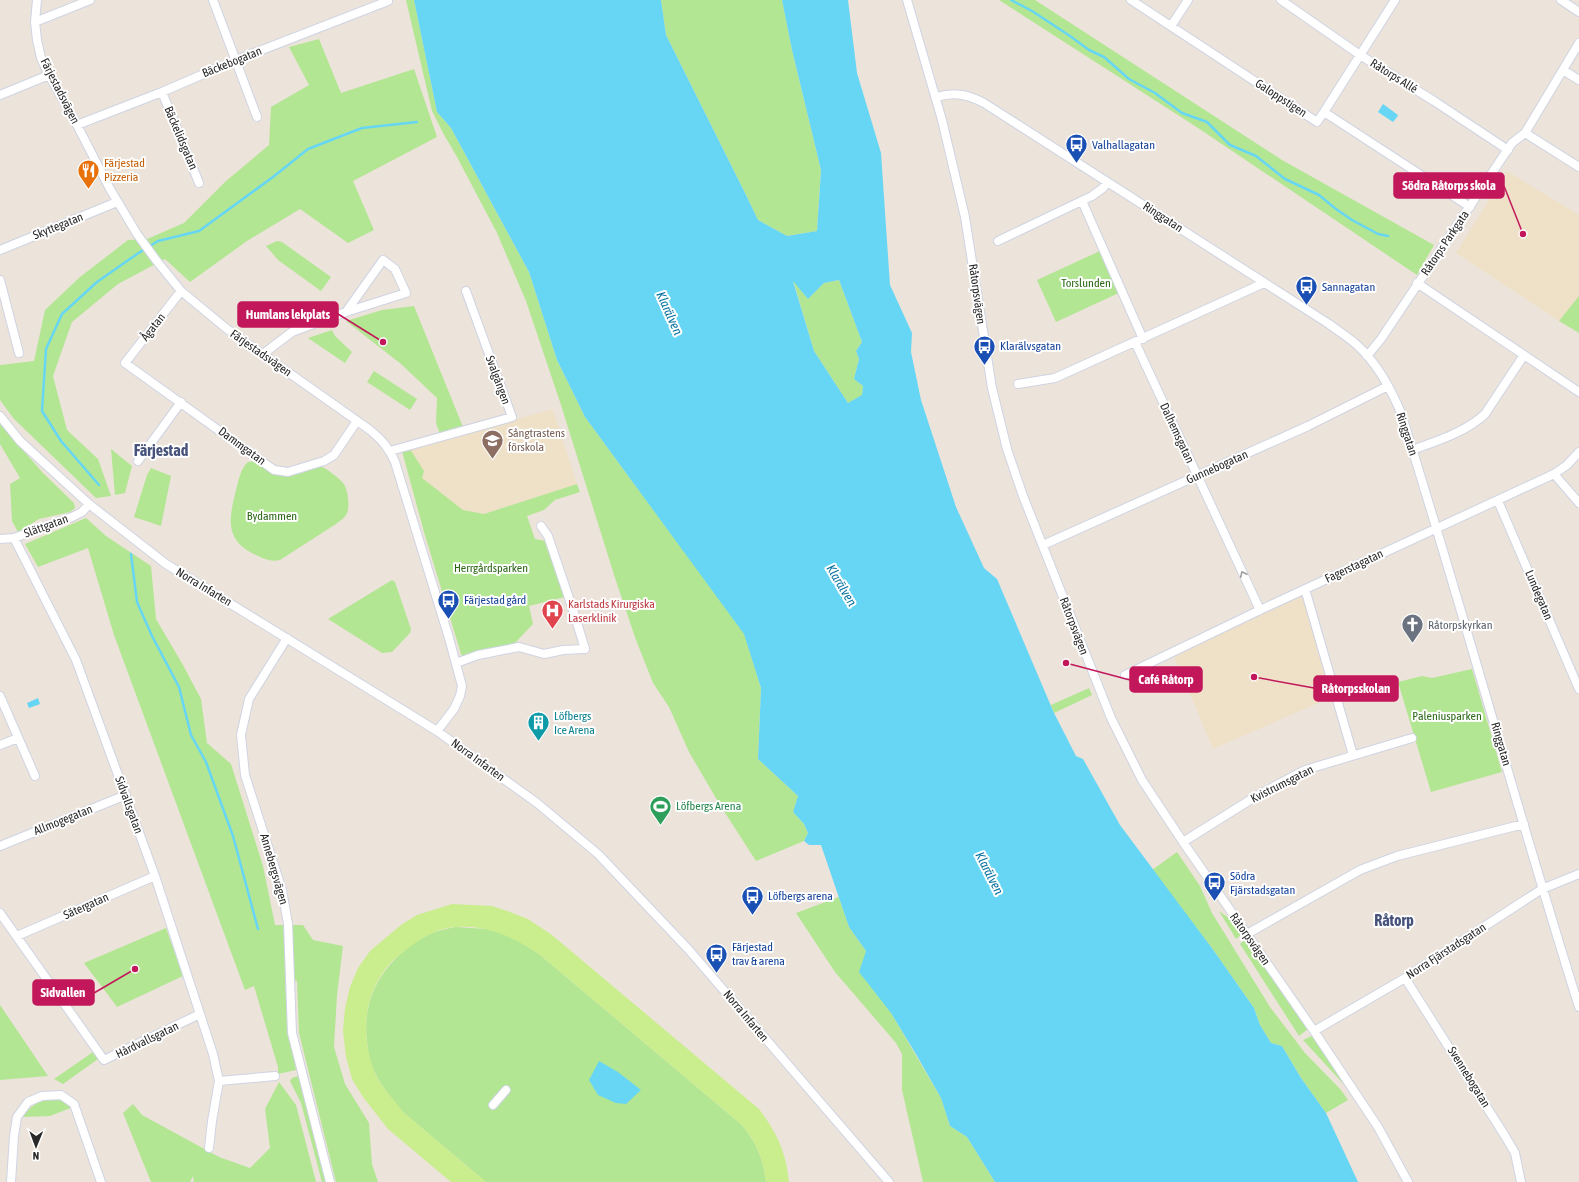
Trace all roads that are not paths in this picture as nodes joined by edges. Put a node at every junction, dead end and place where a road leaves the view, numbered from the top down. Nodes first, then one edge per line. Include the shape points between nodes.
1 (37, 0) edge
2 (90, 0) edge
3 (213, 0) edge
4 (388, 0) edge
5 (907, 0) edge
6 (1131, 0) edge
7 (1188, 0) edge
8 (1281, 0) edge
9 (1395, 0) edge
10 (1561, 0) edge
11 (1579, 12) edge
12 (35, 22) junction
13 (1171, 26) junction
14 (1579, 43) edge
15 (1360, 55) junction
16 (236, 60) junction
17 (1563, 70) junction
18 (49, 75) junction
19 (1579, 80) edge
20 (162, 92) junction
21 (0, 95) edge
22 (936, 97) junction
23 (1324, 112) junction
24 (257, 117) dead end
25 (77, 125) junction
26 (1525, 133) junction
27 (1508, 150) junction
28 (1579, 167) edge
29 (1107, 182) junction
30 (200, 183) dead end
31 (1082, 201) junction
32 (117, 202) junction
33 (1470, 207) junction
34 (998, 241) dead end
35 (0, 250) edge
36 (0, 280) edge
37 (1264, 283) junction
38 (1417, 283) junction
39 (180, 291) junction
40 (466, 291) dead end
41 (346, 312) junction
42 (1143, 339) junction
43 (1134, 342) junction
44 (19, 353) dead end
45 (262, 354) junction
46 (1524, 355) junction
47 (1367, 356) junction
48 (125, 363) joint
49 (1018, 384) dead end
50 (1388, 386) junction
51 (1579, 392) edge
52 (181, 402) junction
53 (0, 416) edge
54 (357, 421) junction
55 (1412, 450) junction
56 (390, 451) junction
57 (1579, 452) edge
58 (138, 461) dead end
59 (1554, 474) junction
60 (1197, 476) junction
61 (1498, 501) junction
62 (1579, 503) edge
63 (89, 504) junction
64 (541, 526) dead end
65 (1437, 529) junction
66 (14, 538) junction
67 (0, 539) edge
68 (1043, 545) junction
69 (1306, 589) junction
70 (1260, 610) junction
71 (287, 638) junction
72 (456, 663) junction
73 (1125, 675) dead end
74 (1579, 689) edge
75 (0, 696) edge
76 (437, 731) junction
77 (18, 738) junction
78 (1412, 738) dead end
79 (0, 745) edge
80 (1353, 755) junction
81 (35, 776) dead end
82 (126, 794) junction
83 (1524, 824) junction
84 (1183, 842) junction
85 (0, 846) edge
86 (1579, 874) edge
87 (155, 876) junction
88 (1542, 889) junction
89 (0, 913) edge
90 (1247, 934) junction
91 (17, 936) junction
92 (1405, 978) junction
93 (1579, 1007) edge
94 (200, 1014) junction
95 (1314, 1031) junction
96 (275, 1076) dead end
97 (219, 1081) junction
98 (506, 1090) dead end
99 (493, 1105) dead end
100 (209, 1148) dead end
101 (11, 1182) edge
102 (101, 1182) edge
103 (330, 1182) edge
104 (889, 1182) edge
105 (1408, 1182) edge
106 (1521, 1182) edge

1 - 12 street, Färjestadsvägen
2 - 12 street
3 - 16 street
4 - 16 street, Bäckebogatan
5 - 22 street, Råtorpsvägen
6 - 13 street, Galoppstigen
7 - 13 street
8 - 15 street, Råtorps Allé
9 - 15 street
10 - 11 street
12 - 18 street, Färjestadsvägen via 41,58
13 - 23 street, Galoppstigen via 1317,122
14 - 17 street, Råtorps Parkgata
15 - 23 street
15 - 27 street, Råtorps Allé
16 - 20 street, Bäckebogatan
16 - 24 street
17 - 19 street
17 - 26 street, Råtorps Parkgata
18 - 21 street
18 - 25 street, Färjestadsvägen
20 - 25 street, Bäckebogatan
20 - 30 street, Bäckelidsgatan
22 - 29 street, Ringgatan via 956,94 974,98
22 - 68 street, Råtorpsvägen via 965,217 999,420 1021,490
23 - 33 street, Galoppstigen
25 - 32 street, Färjestadsvägen
26 - 27 street, Råtorps Parkgata via 1512,143
26 - 28 street
27 - 33 street, Råtorps Parkgata
29 - 31 street via 1098,192
29 - 37 street, Ringgatan
31 - 34 street
31 - 42 street
32 - 35 street, Skyttegatan
32 - 39 street, Färjestadsvägen via 137,234
33 - 38 street, Råtorps Parkgata
36 - 44 street
37 - 42 street
37 - 47 street, Ringgatan via 1335,328
38 - 46 street
38 - 47 street
39 - 45 street, Färjestadsvägen
39 - 48 street, Ågatan
40 - 56 street, Svalgången via 512,417
41 - 41 street via 406,293 395,269 383,260
41 - 45 street via 292,332
42 - 43 street
43 - 49 street via 1055,378
43 - 60 street, Dalhemsgatan
45 - 54 street, Färjestadsvägen
46 - 51 street
46 - 55 street via 1480,420
47 - 50 street, Ringgatan
48 - 52 street, Dammgatan
50 - 55 street, Ringgatan via 1401,413
50 - 60 street, Gunnebogatan via 1308,426
52 - 54 street, Dammgatan via 274,470 288,472 324,461 334,455
52 - 58 street
53 - 63 street, Norra Infarten via 20,441
54 - 56 street, Färjestadsvägen via 382,439
55 - 65 street, Ringgatan
56 - 72 street, Färjestadsvägen
57 - 59 street, Fagerstagatan
59 - 61 street, Fagerstagatan
59 - 62 street
60 - 68 street, Gunnebogatan
70 -> 60 street, Dalhemsgatan
61 - 65 street, Fagerstagatan
61 - 74 street, Lundegatan
63 - 66 street, Slättgatan via 82,512 72,517
63 - 71 street, Norra Infarten via 166,564
64 - 72 street via 548,536 585,649 544,654 520,647 478,655
65 - 69 street, Fagerstagatan
65 - 83 street, Ringgatan
66 - 67 street, Slättgatan
66 - 82 street, Sidvallsgatan via 76,660
68 - 84 street, Råtorpsvägen via 1120,736 1142,780
69 - 70 street, Fagerstagatan
69 - 80 street
70 - 73 street, Fagerstagatan
71 - 76 street, Norra Infarten
71 - 103 street, Annebergsvägen via 249,699 241,735 245,775 282,890 288,924 292,1034
72 - 76 street, Färjestadsvägen via 462,686 460,696 454,709
75 - 77 street
76 - 104 street, Norra Infarten via 536,803 598,854 690,950
77 - 79 street
77 - 81 street
78 - 80 street, Kvistrumsgatan
80 - 84 street, Kvistrumsgatan via 1305,770 1258,795
82 - 85 street, Allmogegatan
82 - 87 street, Sidvallsgatan
83 - 88 street, Ringgatan
83 - 90 street via 1397,856 1360,870
84 - 90 street, Råtorpsvägen
86 - 88 street, Norra Fjärstadsgatan
87 - 91 street, Sätergatan
87 - 94 street, Sidvallsgatan
88 - 92 street, Norra Fjärstadsgatan
88 - 93 street, Ringgatan
89 - 91 street, Hårdvallsgatan
90 - 95 street, Råtorpsvägen
91 - 94 street, Hårdvallsgatan via 104,1060
92 - 95 street, Norra Fjärstadsgatan
92 - 106 street, Svennebogatan via 1515,1153
94 - 97 street, Sidvallsgatan
95 - 105 street, Råtorpsvägen via 1378,1127
96 - 97 street
97 - 100 street, Sidvallsgatan
98 - 99 street
101 - 102 street via 17,1117 28,1102 42,1096 61,1095 74,1104

